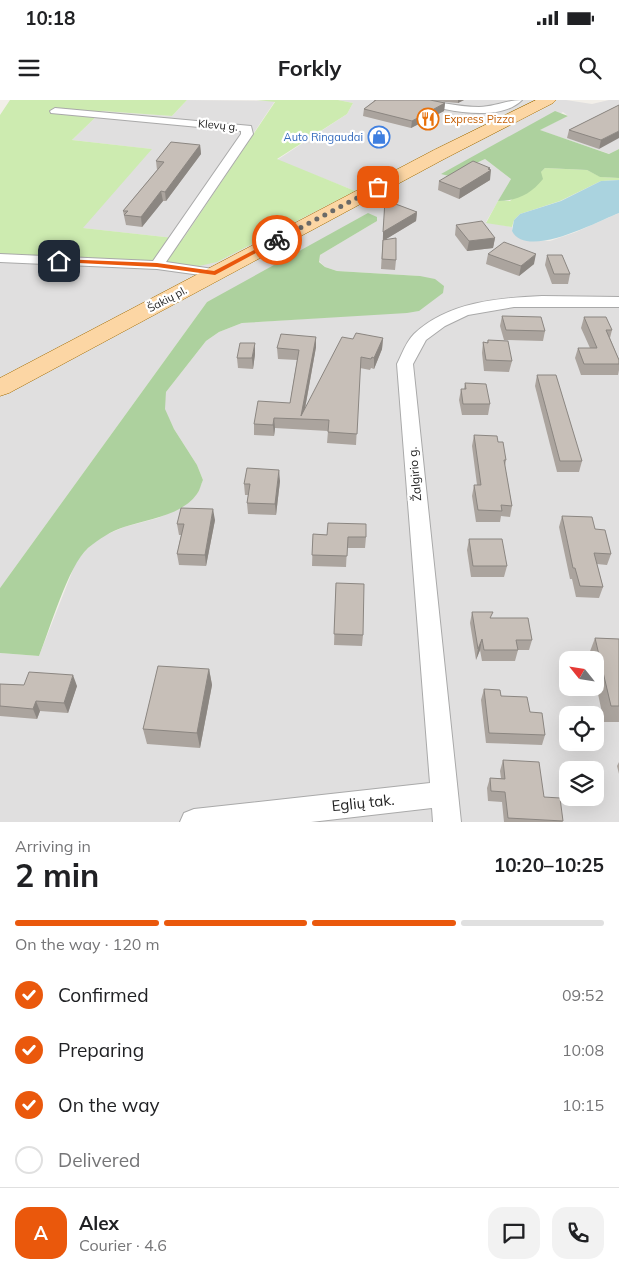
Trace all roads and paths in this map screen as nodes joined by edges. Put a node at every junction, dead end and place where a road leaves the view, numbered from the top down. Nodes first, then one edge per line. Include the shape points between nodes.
1 (418, 100) edge
2 (518, 100) edge
3 (547, 100) edge
4 (55, 110) dead end
5 (0, 258) edge
6 (157, 265) junction
7 (215, 273) junction
8 (619, 302) edge
9 (0, 388) edge
10 (444, 794) junction
11 (194, 822) edge
12 (447, 822) edge

1 - 2 street via 483,110
3 - 7 main road, Šakių pl.
4 - 6 street, Klevų g. via 247,128 247,134
5 - 6 street
6 - 7 street
7 - 9 main road, Šakių pl.
8 - 10 street, Žalgirio g. via 533,302 465,311 419,338 405,364
10 - 11 street, Eglių tak.
10 - 12 street, Žalgirio g.

